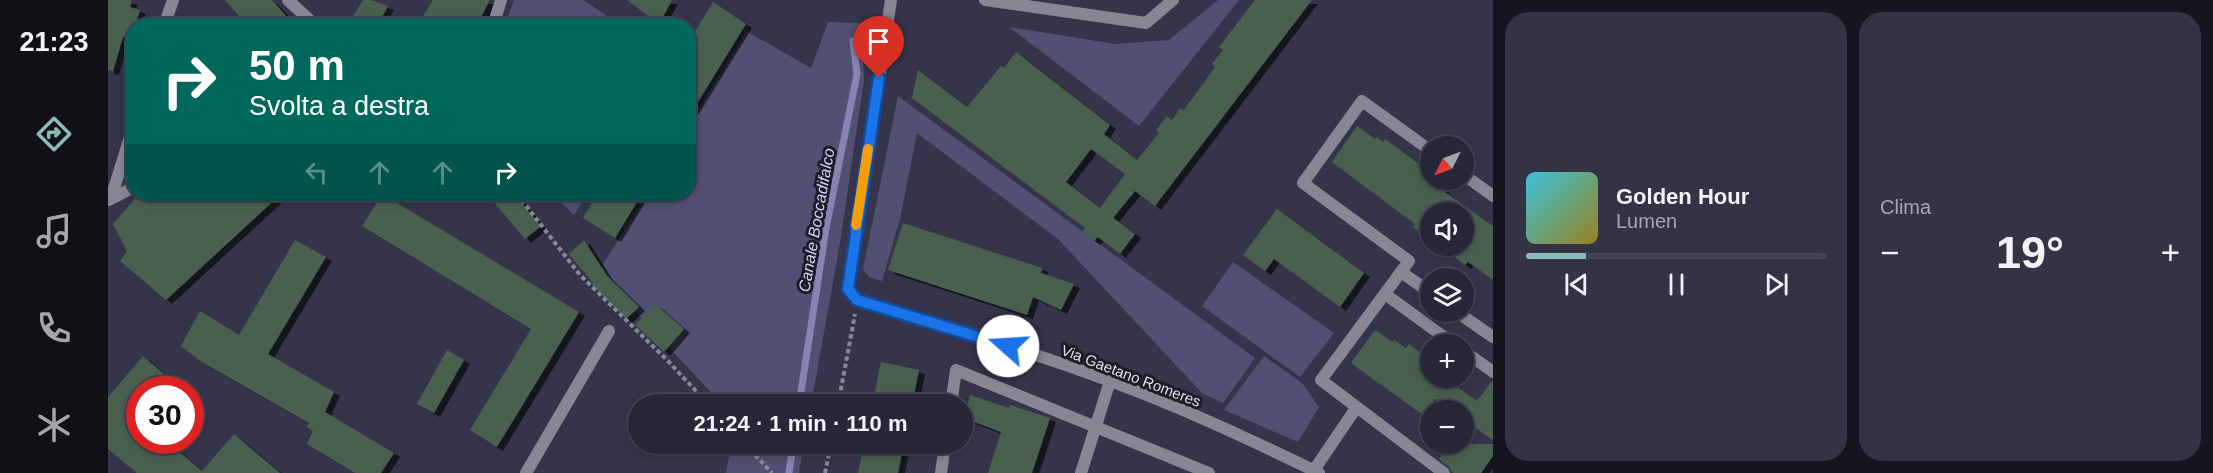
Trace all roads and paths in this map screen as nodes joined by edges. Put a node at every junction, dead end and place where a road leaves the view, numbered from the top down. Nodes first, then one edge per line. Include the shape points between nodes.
1 (173, 0) edge
2 (288, 0) edge
3 (501, 0) edge
4 (891, 0) edge
5 (985, 0) edge
6 (1173, 0) edge
7 (1032, 3) edge
8 (167, 18) edge
9 (307, 18) edge
10 (495, 18) edge
11 (1420, 143) edge
12 (126, 148) edge
13 (1474, 182) edge
14 (126, 191) edge
15 (1493, 196) edge
16 (109, 200) edge
17 (522, 201) edge
18 (1401, 272) junction
19 (1420, 285) edge
20 (1385, 294) junction
21 (857, 300) junction
22 (1471, 322) edge
23 (609, 331) dead end
24 (1440, 334) edge
25 (1493, 338) edge
26 (1474, 358) edge
27 (1493, 372) edge
28 (1110, 381) junction
29 (699, 394) edge
30 (840, 394) edge
31 (953, 394) edge
32 (1356, 408) junction
33 (1095, 426) junction
34 (754, 454) edge
35 (829, 454) edge
36 (944, 454) edge
37 (1316, 472) edge
38 (526, 473) edge
39 (772, 473) edge
40 (825, 473) edge
41 (941, 473) edge
42 (1081, 473) edge
43 (1209, 473) edge
44 (1444, 473) edge

1 - 8 street
2 - 9 street
3 - 10 street
4 - 21 street via 849,275 848,289
5 - 7 street
6 - 7 street via 1146,23
11 - 18 street via 1362,101 1303,183 1409,261
12 - 16 street
13 - 15 street
14 - 16 street
17 - 29 path via 580,275
18 - 19 street
18 - 20 street
20 - 24 street
20 - 32 street via 1321,380
21 - 28 street, Via Gaetano Romeres
21 - 30 path
22 - 25 street
23 - 38 street
26 - 27 street
28 - 33 street
28 - 37 street, Via Gaetano Romeres
31 - 33 street via 956,370
32 - 37 street
32 - 44 street
33 - 42 street
33 - 43 street
34 - 39 path
35 - 40 path
36 - 41 street

